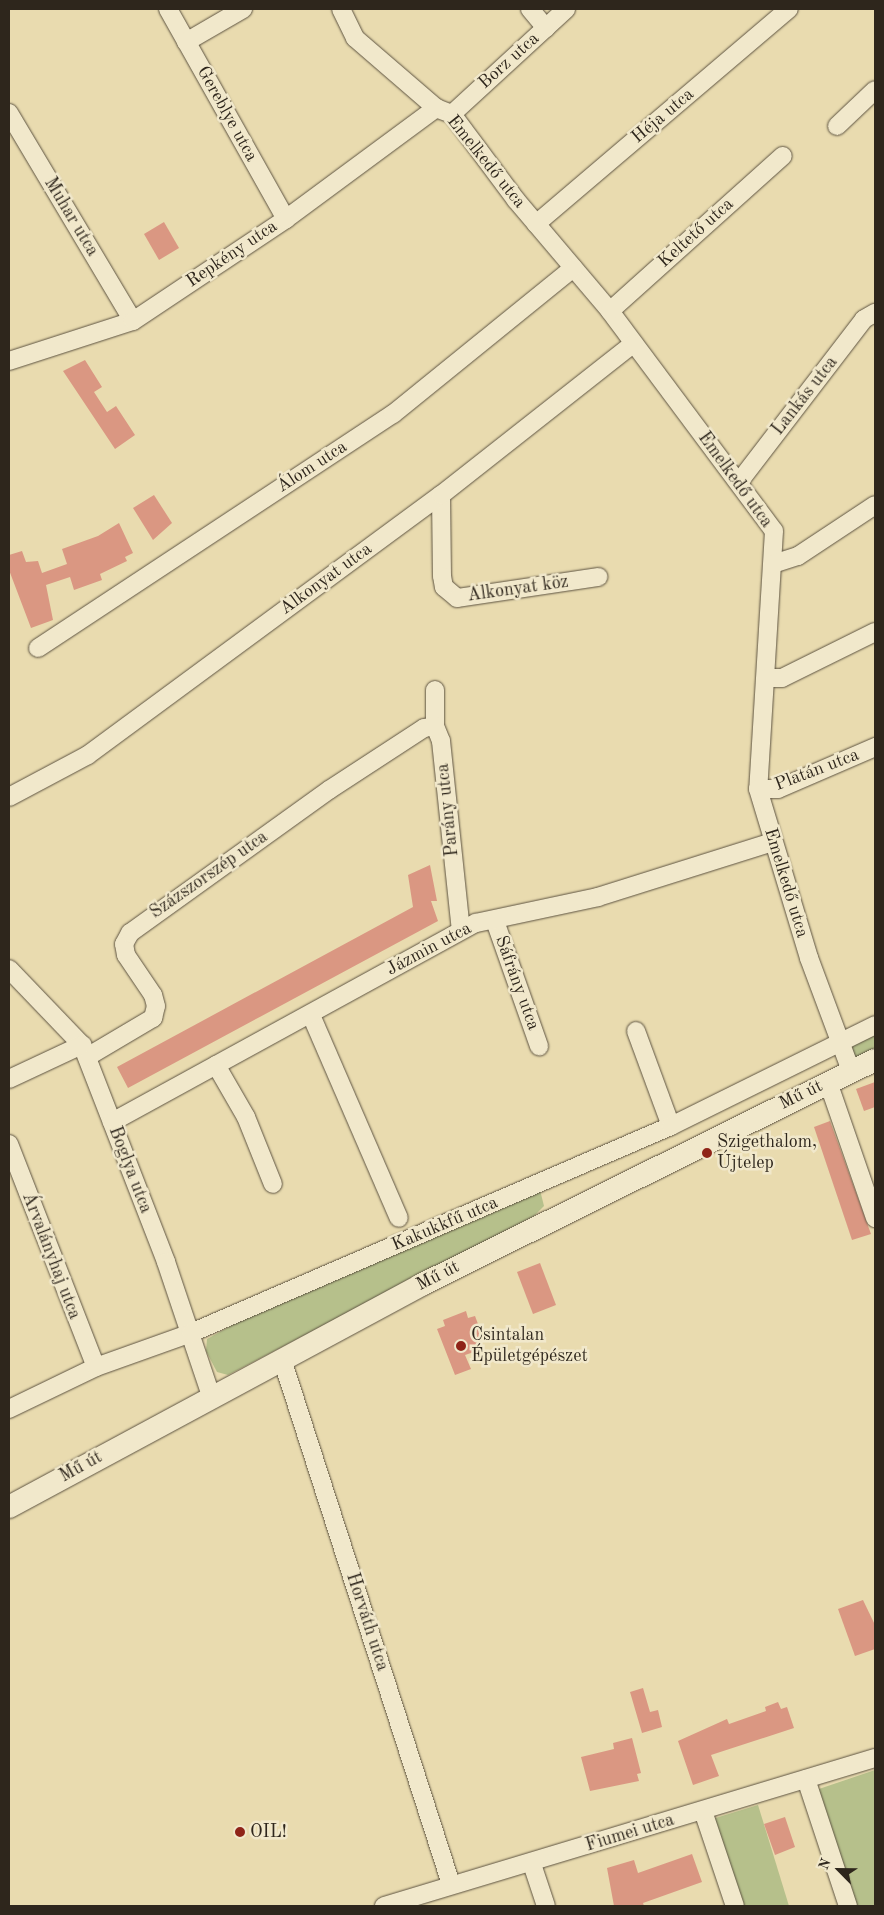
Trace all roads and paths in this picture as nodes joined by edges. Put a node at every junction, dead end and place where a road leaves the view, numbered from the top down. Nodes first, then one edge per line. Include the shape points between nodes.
1 (168, 9) edge
2 (243, 9) edge
3 (341, 9) edge
4 (530, 9) edge
5 (566, 9) edge
6 (789, 9) edge
7 (546, 28) junction
8 (186, 42) junction
9 (875, 90) edge
10 (444, 111) junction
11 (9, 113) edge
12 (837, 126) dead end
13 (783, 156) dead end
14 (286, 218) junction
15 (536, 224) junction
16 (573, 268) junction
17 (610, 311) junction
18 (875, 313) edge
19 (133, 321) junction
20 (633, 344) junction
21 (9, 361) edge
22 (739, 482) junction
23 (441, 495) junction
24 (875, 505) edge
25 (773, 564) junction
26 (598, 577) dead end
27 (875, 632) edge
28 (38, 648) dead end
29 (767, 678) junction
30 (435, 690) dead end
31 (435, 726) junction
32 (875, 747) edge
33 (758, 789) junction
34 (9, 797) edge
35 (772, 842) junction
36 (494, 921) junction
37 (461, 930) junction
38 (9, 969) edge
39 (311, 1015) junction
40 (875, 1025) edge
41 (636, 1031) dead end
42 (838, 1040) junction
43 (539, 1046) dead end
44 (85, 1051) junction
45 (875, 1060) edge
46 (216, 1065) junction
47 (851, 1071) junction
48 (9, 1079) edge
49 (828, 1082) junction
50 (112, 1122) junction
51 (671, 1126) junction
52 (9, 1144) edge
53 (273, 1184) dead end
54 (399, 1218) dead end
55 (875, 1218) edge
56 (192, 1333) junction
57 (282, 1359) junction
58 (96, 1366) junction
59 (211, 1396) junction
60 (9, 1409) edge
61 (9, 1507) edge
62 (875, 1758) edge
63 (806, 1779) junction
64 (703, 1811) junction
65 (532, 1864) junction
66 (451, 1884) junction
67 (384, 1906) edge
68 (546, 1906) edge
69 (735, 1906) edge
70 (848, 1906) edge

1 - 8 street, Gereblye utca
2 - 8 street
3 - 10 street, Emelkedő utca via 355,38
4 - 7 street
5 - 7 street, Borz utca
6 - 15 street, Héja utca
7 - 10 street, Borz utca
8 - 14 street, Gereblye utca
9 - 12 street
10 - 14 street, Repkény utca
10 - 15 street, Emelkedő utca
11 - 19 street, Muhar utca
13 - 17 street, Keltető utca
14 - 19 street, Repkény utca
15 - 16 street, Emelkedő utca
16 - 17 street, Emelkedő utca
16 - 28 street, Álom utca via 393,414
17 - 20 street, Emelkedő utca
18 - 22 street, Lankás utca via 864,319
19 - 21 street, Repkény utca
20 - 22 street, Emelkedő utca
20 - 23 street, Alkonyat utca
22 - 25 street, Emelkedő utca via 774,531
23 - 26 street, Alkonyat köz via 442,576 444,587 457,598
23 - 34 street, Alkonyat utca via 88,756
24 - 25 street via 798,556
25 - 29 street, Emelkedő utca
27 - 29 street via 782,678
29 - 33 street, Emelkedő utca
30 - 31 street, Parány utca
31 - 37 street, Parány utca via 441,741
31 - 44 street, Százszorszép utca via 424,728 329,790 130,932 124,944 126,955 152,995 156,1006 153,1018
32 - 33 street, Platán utca via 778,789
33 - 35 street, Emelkedő utca
35 - 36 street, Jázmin utca via 598,897
35 - 42 street, Emelkedő utca
36 - 37 street, Jázmin utca
36 - 43 street, Sáfrány utca
37 - 39 street, Jázmin utca
38 - 44 street, Boglya utca
39 - 46 street, Jázmin utca
39 - 54 street
40 - 42 street, Kakukkfű utca
41 - 51 street
42 - 47 street, Emelkedő utca
42 - 51 street, Kakukkfű utca
44 - 48 street
44 - 50 street, Boglya utca
45 - 47 street, Mű út
46 - 50 street, Jázmin utca
46 - 53 street via 246,1117
47 - 49 street, Mű út
49 - 55 street
49 - 57 street, Mű út
50 - 56 street, Boglya utca
51 - 56 street, Kakukkfű utca
52 - 58 street, Árvalányhaj utca via 50,1258
56 - 58 street, Kakukkfű utca
56 - 59 street, Boglya utca
57 - 59 street, Mű út
57 - 66 street, Horváth utca
58 - 60 street, Kakukkfű utca
59 - 61 street, Mű út
62 - 63 street, Fiumei utca
63 - 64 street, Fiumei utca
63 - 70 street
64 - 65 street, Fiumei utca
64 - 69 street
65 - 66 street, Fiumei utca
65 - 68 street
66 - 67 street, Fiumei utca

